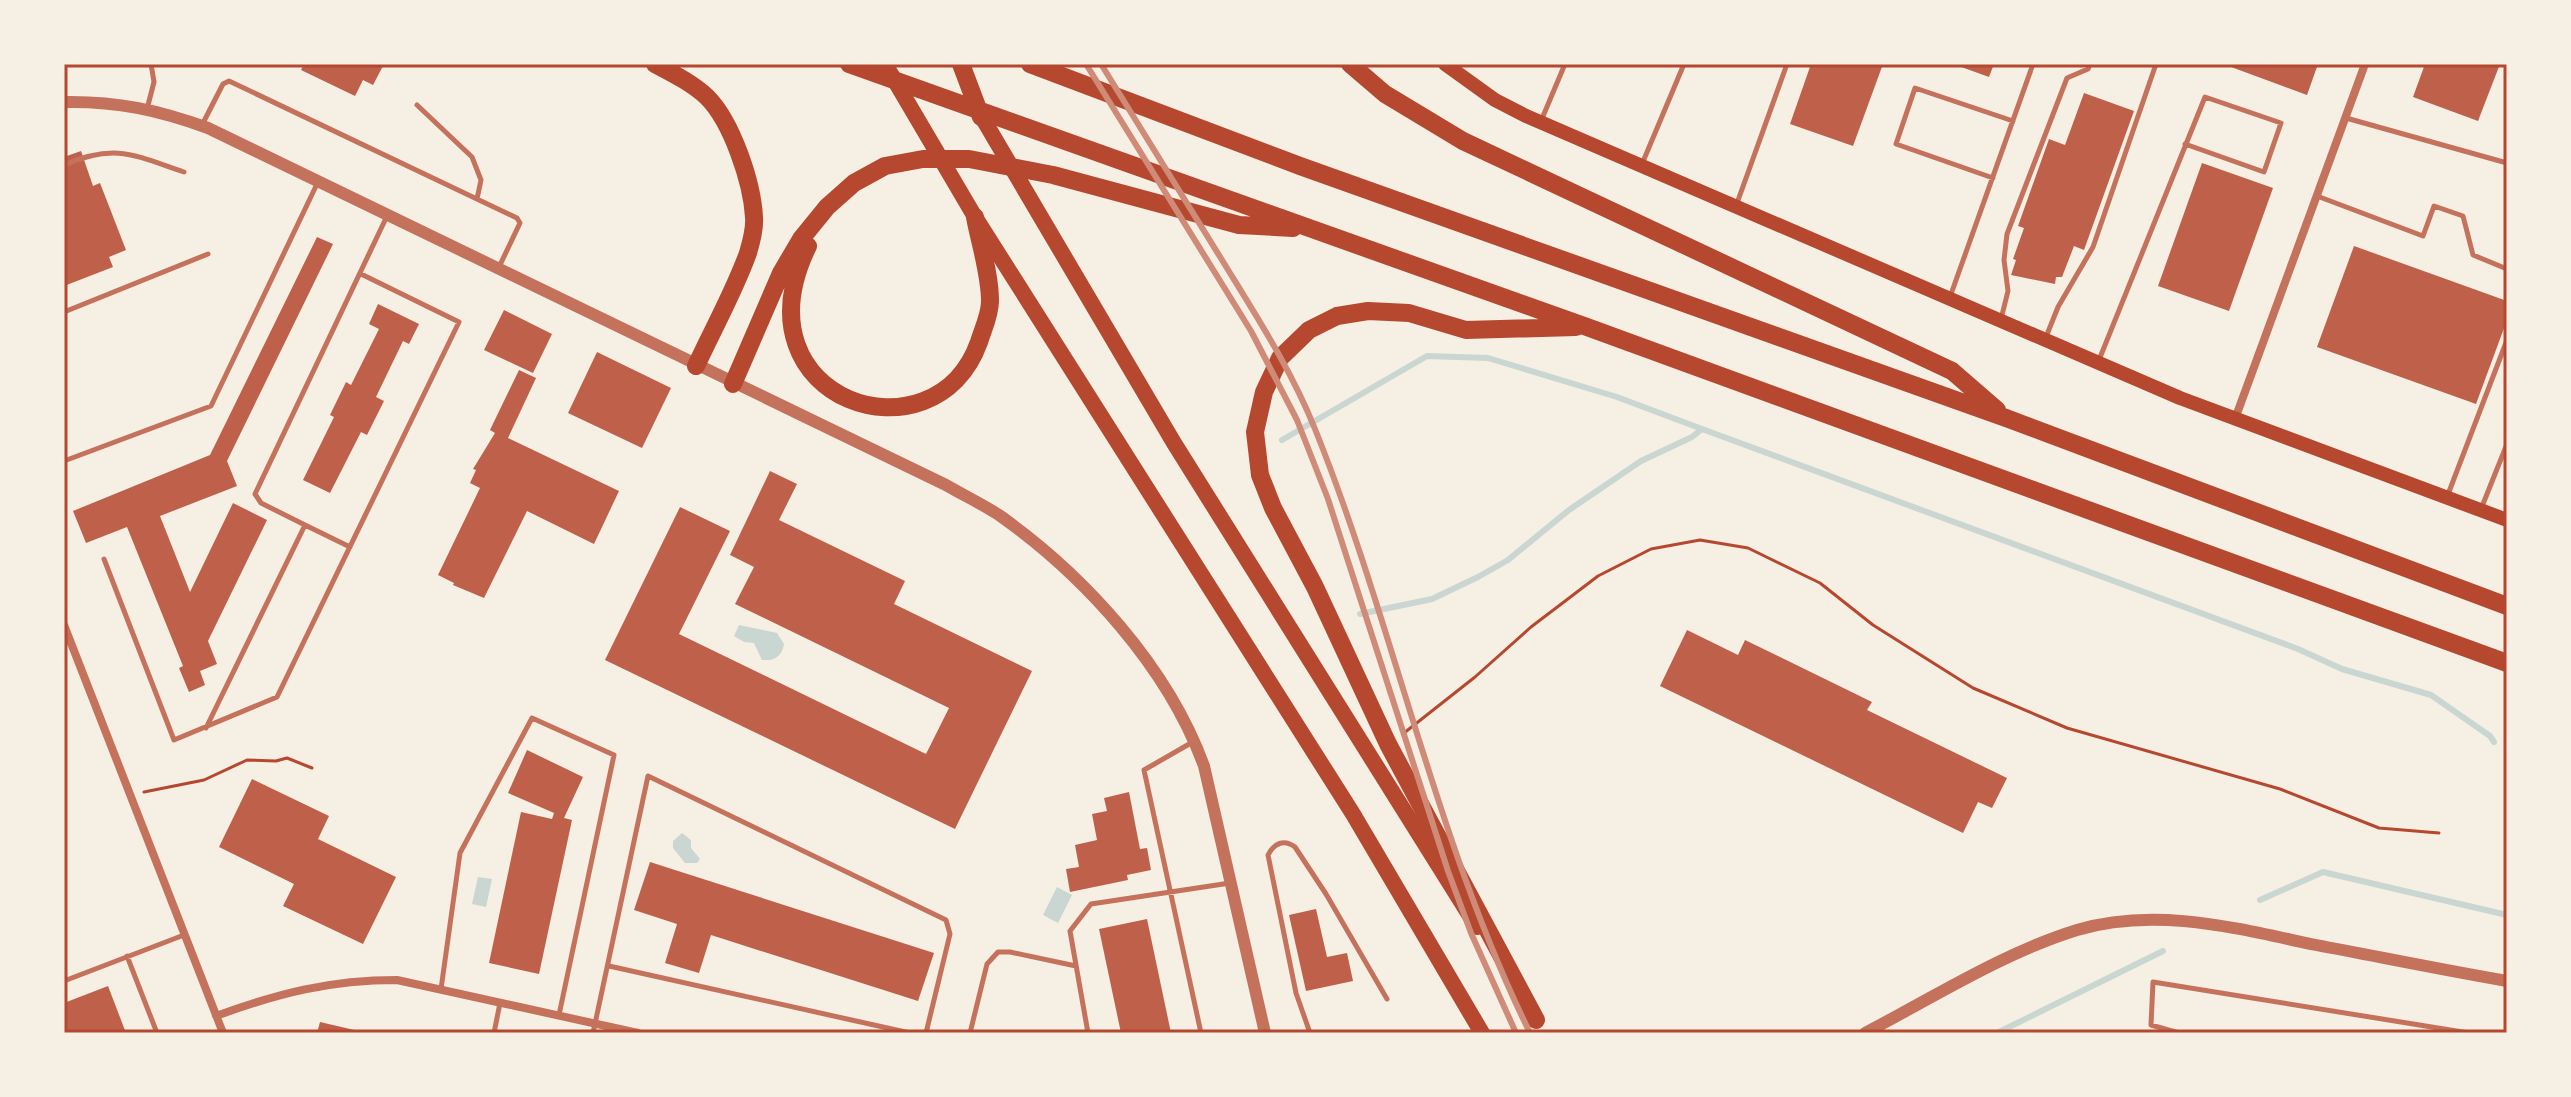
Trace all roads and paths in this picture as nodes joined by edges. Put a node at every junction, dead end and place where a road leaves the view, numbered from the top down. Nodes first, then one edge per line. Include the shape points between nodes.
1 (151, 64) edge
2 (655, 64) edge
3 (849, 64) edge
4 (885, 64) edge
5 (952, 64) edge
6 (961, 64) edge
7 (1030, 64) edge
8 (1350, 64) edge
9 (1445, 64) edge
10 (1565, 64) edge
11 (1684, 64) edge
12 (1787, 64) edge
13 (2033, 64) edge
14 (2090, 64) edge
15 (2156, 64) edge
16 (2365, 64) edge
17 (64, 102) edge
18 (417, 105) dead end
19 (147, 109) junction
20 (981, 117) junction
21 (2346, 118) junction
22 (2013, 121) junction
23 (1541, 122) junction
24 (202, 126) junction
25 (2185, 144) junction
26 (2507, 163) edge
27 (64, 165) edge
28 (1642, 165) junction
29 (184, 172) dead end
30 (1993, 178) junction
31 (318, 182) junction
32 (2317, 196) junction
33 (477, 199) junction
34 (1736, 206) junction
35 (827, 207) junction
36 (387, 215) junction
37 (975, 217) junction
38 (1313, 229) junction
39 (208, 254) dead end
40 (498, 269) junction
41 (2507, 269) edge
42 (361, 274) junction
43 (1950, 299) junction
44 (64, 312) edge
45 (2000, 320) junction
46 (1587, 327) junction
47 (2044, 339) junction
48 (2507, 340) edge
49 (2098, 362) junction
50 (696, 366) junction
51 (733, 384) junction
52 (2006, 418) junction
53 (2235, 419) junction
54 (2507, 444) edge
55 (64, 461) edge
56 (2446, 498) junction
57 (2481, 510) junction
58 (2507, 520) edge
59 (305, 525) junction
60 (350, 547) junction
61 (104, 559) dead end
62 (2507, 606) edge
63 (64, 625) edge
64 (2507, 663) edge
65 (205, 729) junction
66 (1195, 741) junction
67 (1388, 744) junction
68 (312, 768) dead end
69 (130, 794) junction
70 (2439, 833) dead end
71 (1231, 882) junction
72 (1171, 892) junction
73 (185, 934) junction
74 (127, 956) junction
75 (609, 966) junction
76 (1076, 966) junction
77 (64, 981) edge
78 (2507, 981) edge
79 (441, 989) junction
80 (1387, 999) dead end
81 (500, 1002) junction
82 (559, 1015) junction
83 (216, 1016) junction
84 (1540, 1026) edge
85 (594, 1028) edge
86 (157, 1033) edge
87 (223, 1033) edge
88 (494, 1033) edge
89 (638, 1033) edge
90 (910, 1033) edge
91 (926, 1033) edge
92 (970, 1033) edge
93 (1088, 1033) edge
94 (1201, 1033) edge
95 (1265, 1033) edge
96 (1310, 1033) edge
97 (1482, 1033) edge
98 (1865, 1033) edge
99 (2179, 1033) edge
100 (2469, 1033) edge

1 - 19 lane via 154,82
2 - 50 highway via 706,97 721,115 742,166 755,219 748,252
3 - 38 highway
4 - 37 main road
5 - 20 main road
6 - 20 highway
7 - 52 highway
8 - 52 highway via 1385,94 1463,141 1952,371
9 - 23 main road via 1495,100
10 - 23 lane
11 - 28 lane
12 - 34 lane
13 - 22 lane
14 - 45 lane via 2067,78 2007,234 2008,291
15 - 47 lane via 2093,247
16 - 21 street
17 - 19 street via 105,101
18 - 33 lane via 472,157 481,180
19 - 24 street
20 - 84 main road via 1174,443
21 - 26 lane
21 - 32 street
22 - 30 lane
22 - 30 lane via 1915,88 1896,144
23 - 28 main road
24 - 31 street
24 - 33 lane via 229,81
25 - 25 lane via 2205,97 2281,123 2264,172
25 - 49 lane
27 - 29 lane via 112,151
28 - 34 main road
30 - 43 lane
31 - 36 street
31 - 55 lane via 211,406
32 - 41 lane via 2423,236 2434,206 2463,216 2473,255
32 - 53 street
33 - 40 lane via 520,223
34 - 43 main road
35 - 37 highway via 800,263 790,323 799,354 819,381 843,398 874,407 903,406 934,396 975,353 990,299
35 - 38 highway via 854,183 885,166 969,159 1053,175 1239,225
35 - 51 highway via 781,273
36 - 40 street
36 - 42 lane
37 - 97 main road via 1353,814
38 - 46 highway
39 - 44 lane
40 - 50 street
42 - 59 lane via 255,494 261,503
42 - 60 lane via 459,322
43 - 45 main road
45 - 47 main road
46 - 64 highway
46 - 67 highway via 1466,330 1409,313 1368,311 1337,316 1309,330 1280,358 1264,392 1255,432 1260,475
47 - 49 main road
48 - 56 lane
49 - 53 main road
50 - 51 street
51 - 66 street via 946,485 997,514 1045,551 1086,588 1125,635 1173,699
52 - 62 highway
53 - 56 main road
54 - 57 lane
56 - 57 main road
57 - 58 main road
59 - 60 lane
59 - 65 lane
60 - 65 lane via 277,697
61 - 65 lane via 174,740
63 - 69 street
66 - 71 street
66 - 72 lane via 1144,770
67 - 70 path via 1598,576 1651,549 1700,540 1748,548 1820,583 1873,625 1973,688 2067,728 2280,789 2379,828
67 - 84 highway
68 - 69 path via 287,758 247,760 204,780
69 - 73 street
71 - 72 lane
71 - 95 street
72 - 76 lane via 1091,904 1070,931
72 - 94 lane
73 - 74 lane
73 - 83 street
74 - 77 lane
74 - 86 lane
75 - 85 lane
75 - 90 lane
75 - 91 lane via 648,776 946,920 950,934
76 - 92 lane via 998,952 987,964
76 - 93 lane
78 - 98 street via 2180,919 2128,921 2080,929 2027,948
79 - 81 street
79 - 82 lane via 460,853 532,718 614,755
79 - 83 street via 397,980 356,980 273,995
80 - 96 lane via 1295,847 1280,842 1268,855 1296,993
81 - 82 street
81 - 88 lane
82 - 85 street
83 - 87 street
85 - 89 street
99 - 100 lane via 2151,1025 2153,982

